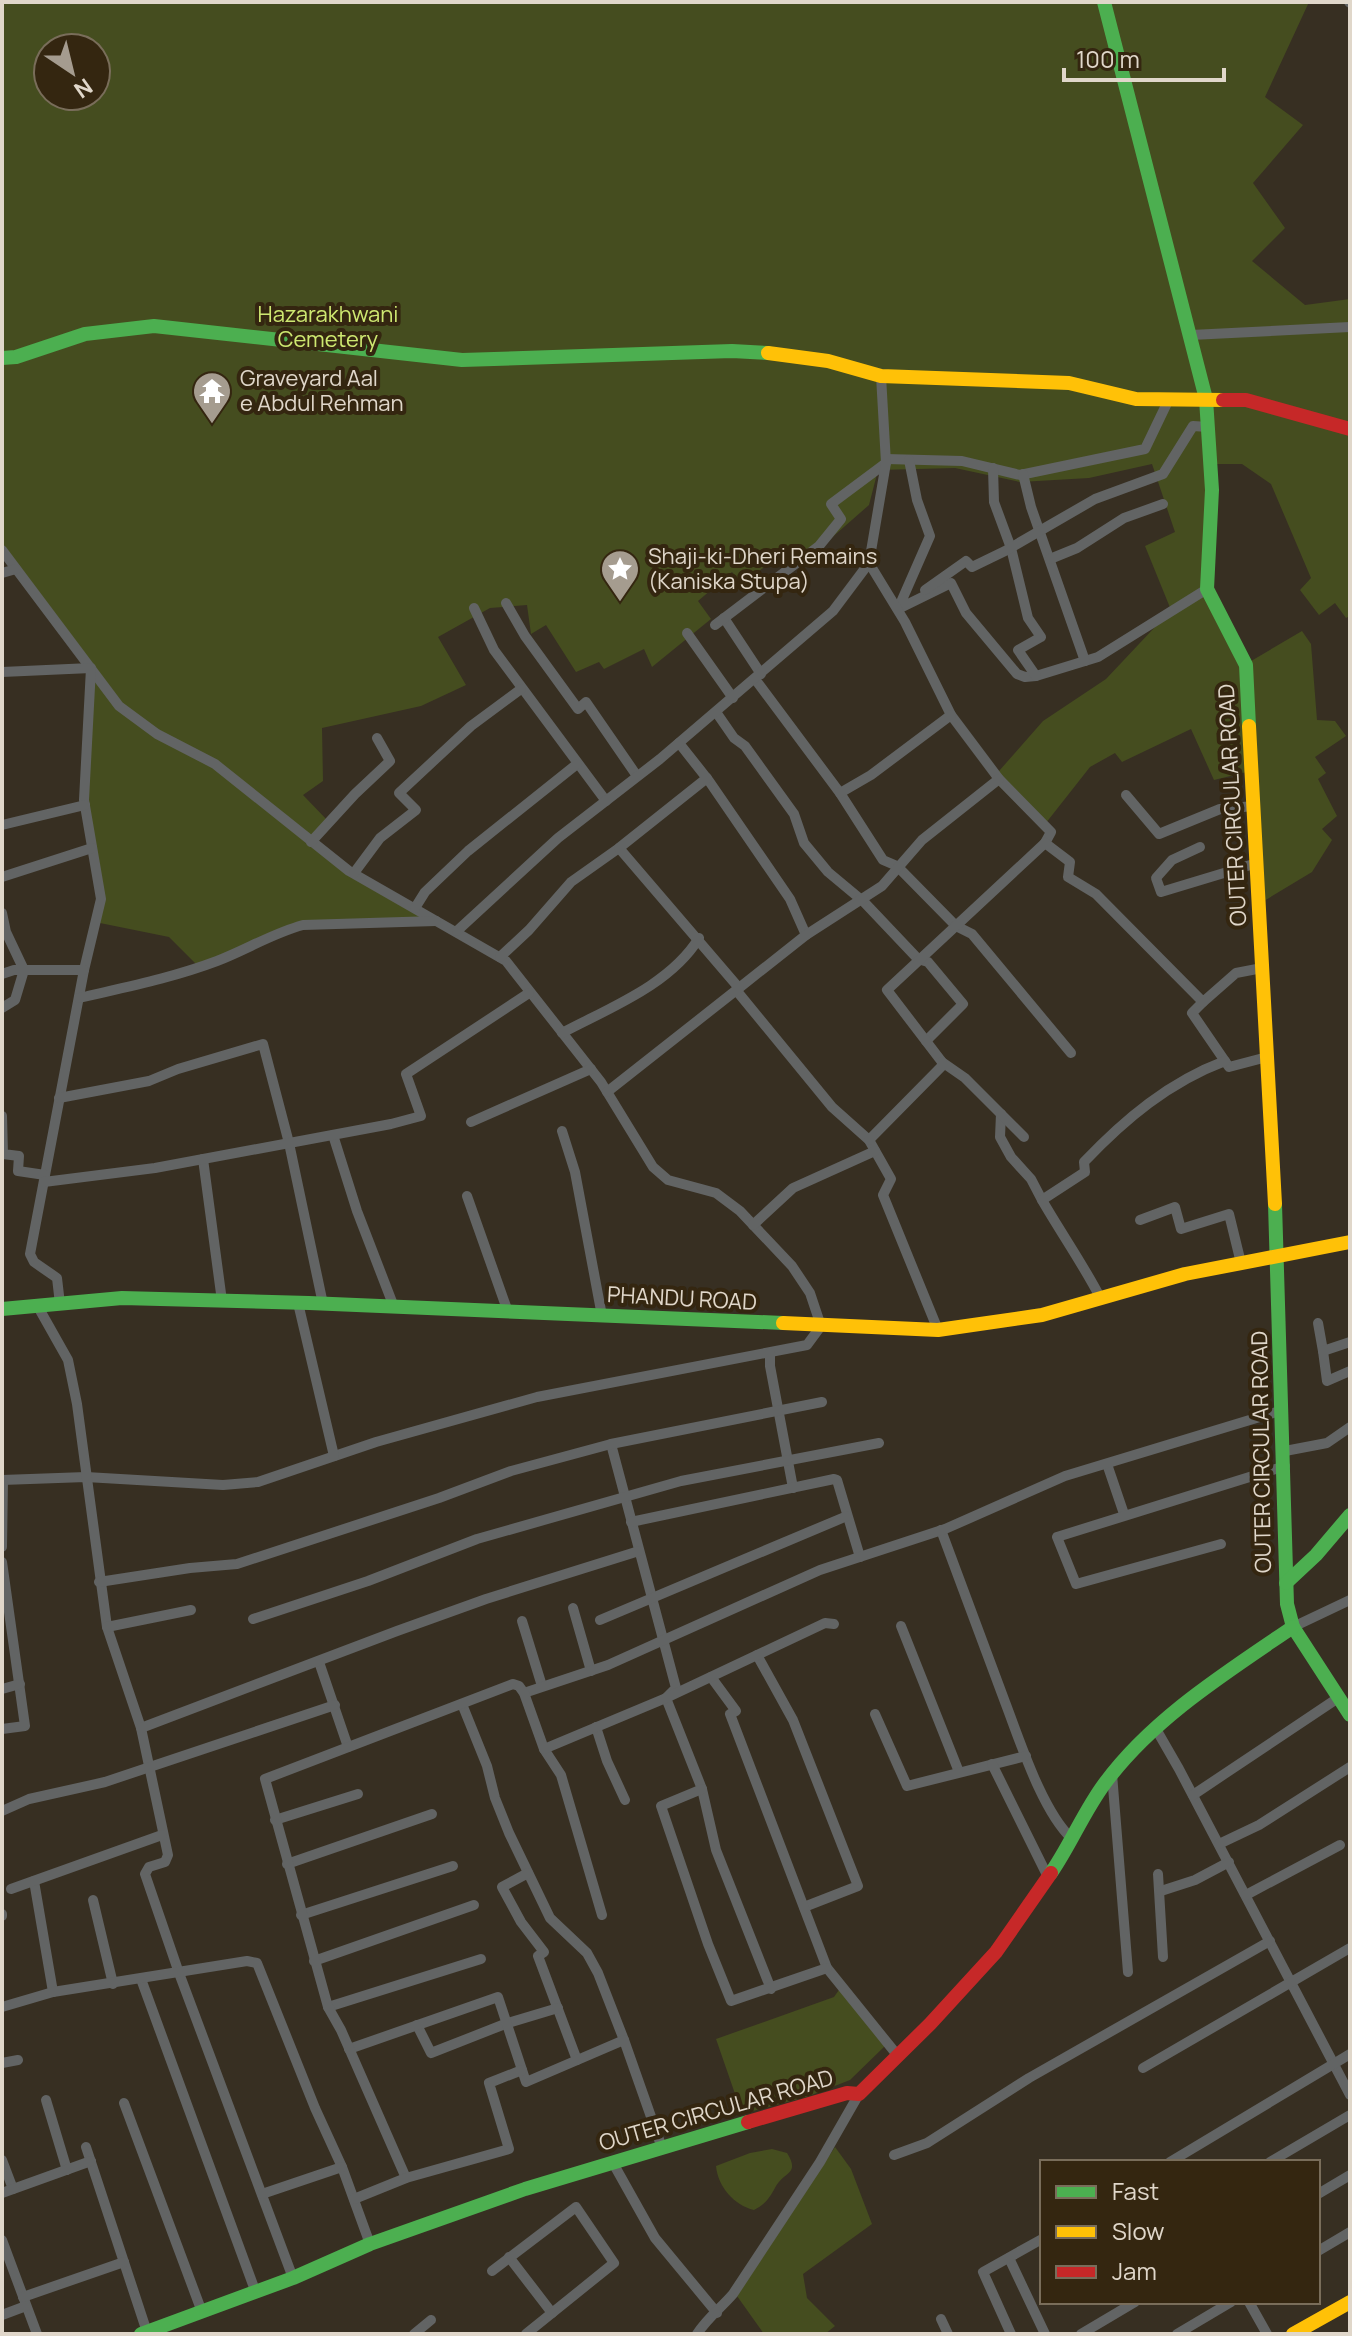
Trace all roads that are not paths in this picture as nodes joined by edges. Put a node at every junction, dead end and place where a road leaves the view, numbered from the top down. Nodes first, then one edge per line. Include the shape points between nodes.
1 (1104, 2) edge
2 (1350, 327) edge
3 (1191, 335) junction
4 (2, 358) edge
5 (881, 376) junction
6 (1169, 399) junction
7 (1206, 399) junction
8 (1208, 427) junction
9 (1350, 429) edge
10 (909, 460) junction
11 (886, 461) junction
12 (993, 468) junction
13 (1023, 474) junction
14 (1163, 504) dead end
15 (1040, 531) junction
16 (1011, 548) junction
17 (2, 550) edge
18 (1050, 559) junction
19 (869, 563) junction
20 (16, 569) junction
21 (2, 573) edge
22 (1207, 589) junction
23 (506, 603) dead end
24 (474, 608) dead end
25 (898, 609) junction
26 (687, 633) dead end
27 (1085, 661) junction
28 (91, 668) junction
29 (2, 672) edge
30 (1036, 676) junction
31 (758, 677) junction
32 (521, 689) junction
33 (733, 698) junction
34 (716, 712) junction
35 (951, 715) junction
36 (377, 738) dead end
37 (679, 743) junction
38 (577, 764) junction
39 (637, 776) junction
40 (707, 778) junction
41 (999, 779) junction
42 (840, 793) junction
43 (1126, 795) dead end
44 (606, 801) junction
45 (85, 805) junction
46 (1254, 806) junction
47 (2, 825) edge
48 (311, 842) junction
49 (1045, 843) junction
50 (1200, 847) dead end
51 (92, 848) junction
52 (619, 848) junction
53 (1257, 863) junction
54 (897, 866) junction
55 (354, 873) junction
56 (2, 877) edge
57 (862, 900) junction
58 (415, 908) junction
59 (2, 913) edge
60 (438, 921) junction
61 (956, 926) junction
62 (457, 931) junction
63 (806, 935) junction
64 (699, 938) junction
65 (500, 957) junction
66 (918, 959) junction
67 (1262, 968) junction
68 (24, 970) junction
69 (84, 970) junction
70 (2, 974) edge
71 (738, 989) junction
72 (529, 993) junction
73 (79, 998) junction
74 (1203, 1002) junction
75 (2, 1008) edge
76 (562, 1033) junction
77 (926, 1041) junction
78 (1071, 1053) dead end
79 (1267, 1057) junction
80 (1225, 1061) junction
81 (942, 1062) junction
82 (591, 1069) junction
83 (607, 1092) junction
84 (59, 1098) junction
85 (1001, 1114) junction
86 (2, 1116) edge
87 (471, 1122) dead end
88 (562, 1131) dead end
89 (333, 1135) junction
90 (1024, 1137) dead end
91 (869, 1140) junction
92 (289, 1143) junction
93 (875, 1151) junction
94 (203, 1159) junction
95 (44, 1178) junction
96 (467, 1196) dead end
97 (1042, 1200) junction
98 (1140, 1220) dead end
99 (753, 1225) junction
100 (1350, 1242) edge
101 (1278, 1256) junction
102 (1241, 1263) junction
103 (1101, 1299) junction
104 (222, 1301) junction
105 (298, 1303) junction
106 (60, 1304) junction
107 (323, 1304) junction
108 (37, 1305) junction
109 (394, 1307) junction
110 (2, 1309) edge
111 (508, 1312) junction
112 (602, 1316) junction
113 (1318, 1323) dead end
114 (821, 1326) junction
115 (938, 1330) junction
116 (1350, 1342) edge
117 (1323, 1351) junction
118 (770, 1353) junction
119 (1350, 1371) edge
120 (822, 1402) dead end
121 (779, 1410) junction
122 (1283, 1410) junction
123 (1350, 1427) edge
124 (879, 1443) dead end
125 (611, 1444) junction
126 (334, 1456) junction
127 (1285, 1458) junction
128 (789, 1462) junction
129 (1107, 1464) junction
130 (86, 1477) junction
131 (2, 1480) edge
132 (793, 1488) junction
133 (625, 1499) junction
134 (1124, 1514) junction
135 (1350, 1515) edge
136 (847, 1516) junction
137 (631, 1522) junction
138 (941, 1530) junction
139 (1221, 1544) dead end
140 (2, 1547) edge
141 (639, 1551) junction
142 (860, 1557) junction
143 (2, 1562) edge
144 (99, 1582) junction
145 (1286, 1583) junction
146 (652, 1598) junction
147 (1350, 1600) edge
148 (573, 1608) dead end
149 (191, 1610) dead end
150 (253, 1619) dead end
151 (600, 1620) dead end
152 (522, 1621) dead end
153 (834, 1624) dead end
154 (901, 1626) dead end
155 (107, 1627) junction
156 (1293, 1627) junction
157 (663, 1641) junction
158 (757, 1655) junction
159 (319, 1662) junction
160 (591, 1671) junction
161 (711, 1677) junction
162 (20, 1684) junction
163 (542, 1686) junction
164 (2, 1689) edge
165 (524, 1693) junction
166 (666, 1698) junction
167 (1338, 1698) junction
168 (462, 1704) junction
169 (335, 1705) junction
170 (875, 1714) dead end
171 (1350, 1715) edge
172 (596, 1727) junction
173 (141, 1728) junction
174 (2, 1729) edge
175 (1156, 1729) junction
176 (348, 1747) junction
177 (544, 1749) junction
178 (1026, 1756) junction
179 (992, 1764) junction
180 (149, 1767) junction
181 (1350, 1767) edge
182 (959, 1772) junction
183 (1112, 1774) junction
184 (702, 1789) junction
185 (358, 1794) dead end
186 (1193, 1795) junction
187 (625, 1800) dead end
188 (2, 1811) edge
189 (432, 1814) dead end
190 (275, 1820) junction
191 (162, 1835) junction
192 (1072, 1839) junction
193 (1219, 1844) junction
194 (1340, 1845) dead end
195 (1229, 1862) junction
196 (287, 1864) junction
197 (453, 1866) dead end
198 (528, 1873) junction
199 (1158, 1874) dead end
200 (1048, 1877) junction
201 (34, 1881) junction
202 (11, 1889) dead end
203 (1161, 1891) junction
204 (1246, 1895) junction
205 (93, 1900) dead end
206 (474, 1905) dead end
207 (804, 1907) junction
208 (301, 1915) junction
209 (602, 1915) dead end
210 (1270, 1941) junction
211 (1350, 1948) edge
212 (1163, 1957) dead end
213 (481, 1959) dead end
214 (314, 1961) junction
215 (827, 1968) junction
216 (1128, 1972) dead end
217 (179, 1973) junction
218 (141, 1979) junction
219 (1292, 1983) junction
220 (113, 1984) junction
221 (771, 1989) junction
222 (53, 1992) junction
223 (2, 2007) edge
224 (328, 2007) junction
225 (558, 2008) junction
226 (507, 2024) junction
227 (417, 2025) junction
228 (624, 2040) junction
229 (349, 2049) junction
230 (1350, 2054) edge
231 (898, 2056) junction
232 (18, 2060) dead end
233 (577, 2060) junction
234 (2, 2063) edge
235 (1334, 2064) junction
236 (1143, 2068) dead end
237 (522, 2070) junction
238 (859, 2094) junction
239 (1350, 2095) edge
240 (46, 2100) dead end
241 (124, 2103) dead end
242 (1350, 2115) edge
243 (86, 2147) dead end
244 (662, 2148) junction
245 (894, 2155) dead end
246 (2, 2160) edge
247 (1173, 2160) edge
248 (1273, 2160) edge
249 (91, 2161) junction
250 (613, 2163) junction
251 (342, 2167) junction
252 (67, 2170) junction
253 (1350, 2175) edge
254 (406, 2178) junction
255 (8, 2191) edge
256 (1320, 2193) edge
257 (262, 2194) junction
258 (354, 2199) junction
259 (1350, 2232) edge
260 (2, 2240) edge
261 (1040, 2240) edge
262 (370, 2244) junction
263 (1320, 2250) edge
264 (4, 2254) edge
265 (509, 2257) junction
266 (1009, 2258) junction
267 (124, 2262) junction
268 (492, 2271) dead end
269 (293, 2278) junction
270 (256, 2293) junction
271 (1040, 2296) edge
272 (25, 2302) junction
273 (1030, 2302) junction
274 (1350, 2302) edge
275 (1132, 2304) edge
276 (1228, 2304) edge
277 (1250, 2304) edge
278 (202, 2312) junction
279 (552, 2313) junction
280 (717, 2313) junction
281 (2, 2315) edge
282 (941, 2319) dead end
283 (431, 2320) dead end
284 (144, 2333) edge
285 (37, 2334) edge
286 (414, 2334) edge
287 (526, 2334) edge
288 (697, 2334) edge
289 (948, 2334) edge
290 (1011, 2334) edge
291 (1045, 2334) edge
292 (1081, 2334) edge
293 (1177, 2334) edge
294 (1267, 2334) edge
295 (1293, 2334) edge

1 - 3 main road
2 - 3 street
3 - 7 main road
4 - 5 main road via 85,334 154,326 462,360 776,353
5 - 6 main road via 1069,383 1136,399
5 - 11 street
6 - 7 main road
6 - 13 street via 1145,449
7 - 8 main road
7 - 9 main road via 1246,400
8 - 15 street via 1193,426 1163,474 1095,499
8 - 22 main road via 1212,490
10 - 11 street
10 - 12 street via 962,461
10 - 25 street via 930,536
11 - 19 street
11 - 31 street via 831,504 841,519 819,546 719,622
12 - 13 street
12 - 16 street via 994,502
13 - 15 street
14 - 18 street via 1124,518
15 - 16 street
15 - 18 street
16 - 25 street via 972,567 966,561
16 - 30 street via 1028,618 1041,637 1018,650
17 - 20 street
18 - 27 street
19 - 25 street
19 - 31 street via 833,611
20 - 21 street
20 - 28 street
22 - 27 street
22 - 46 main road, OUTER CIRCULAR ROAD via 1246,665
23 - 39 street via 578,709 586,702
24 - 32 street
25 - 30 street via 951,583 995,650 1017,674
25 - 35 street
26 - 33 street
27 - 30 street
28 - 29 street
28 - 45 street
28 - 48 street via 119,706 157,734 215,764
31 - 33 street
31 - 42 street
32 - 38 street
32 - 55 street via 471,726 399,793 416,810 380,838
33 - 34 street
34 - 37 street
34 - 57 street via 794,814 804,843
35 - 41 street
35 - 42 street
36 - 48 street via 390,761
37 - 39 street
37 - 40 street
38 - 44 street
38 - 58 street via 468,851
39 - 44 street
40 - 52 street
40 - 63 street via 790,899
41 - 49 street via 1051,832
41 - 54 street
42 - 54 street via 883,860
43 - 46 street via 1159,834 1220,809
44 - 62 street
45 - 47 street
45 - 51 street
46 - 53 main road, OUTER CIRCULAR ROAD
48 - 55 street
49 - 61 street
49 - 74 street via 1070,862 1068,877 1096,894
50 - 53 street via 1172,860 1156,878 1161,892
51 - 56 street
51 - 69 street via 101,899
52 - 64 street
52 - 65 street via 571,882
53 - 67 main road, OUTER CIRCULAR ROAD
54 - 57 street
54 - 61 street
55 - 58 street
57 - 63 street
57 - 66 street
58 - 60 street
59 - 68 street
60 - 62 street
60 - 73 street via 303,925 175,976
61 - 66 street
61 - 78 street via 972,934
62 - 65 street
63 - 71 street
64 - 71 street
64 - 76 street via 656,982
65 - 72 street
66 - 77 street via 887,990
66 - 77 street via 928,962 963,1004
67 - 74 street via 1236,973
67 - 79 main road, OUTER CIRCULAR ROAD
68 - 69 street
68 - 70 street
68 - 75 street via 15,1000
69 - 73 street
71 - 83 street
71 - 91 street via 832,1107
72 - 76 street
72 - 89 street via 406,1074 421,1116
73 - 84 street
74 - 80 street via 1192,1013
76 - 82 street
77 - 81 street
79 - 80 street via 1229,1067
79 - 101 main road, OUTER CIRCULAR ROAD
80 - 97 street via 1192,1073 1132,1115 1084,1162 1085,1172
81 - 85 street
81 - 91 street
82 - 83 street
82 - 87 street
83 - 99 street via 653,1167 668,1180 716,1193
84 - 92 street via 149,1081 263,1044
84 - 95 street
85 - 90 street
85 - 97 street via 1000,1137
86 - 95 street via 3,1154 19,1156 18,1171
88 - 112 street via 575,1172
89 - 92 street
89 - 109 street
91 - 93 street
92 - 94 street
92 - 107 street
93 - 99 street via 793,1188
93 - 115 street via 891,1179 883,1195
94 - 95 street
94 - 104 street
95 - 106 street via 30,1254 57,1278
96 - 111 street
97 - 103 street
98 - 102 street via 1175,1207 1181,1229 1229,1214
99 - 114 street via 792,1266 810,1293
100 - 101 main road, PHANDU ROAD
101 - 102 main road, PHANDU ROAD
101 - 122 main road, OUTER CIRCULAR ROAD
102 - 103 main road, PHANDU ROAD
103 - 115 main road, PHANDU ROAD via 1042,1315
104 - 105 main road, PHANDU ROAD
104 - 106 main road, PHANDU ROAD via 122,1298
105 - 107 main road, PHANDU ROAD
105 - 126 street
106 - 108 main road, PHANDU ROAD
107 - 109 main road, PHANDU ROAD
108 - 110 main road, PHANDU ROAD
108 - 130 street via 68,1360
109 - 111 main road, PHANDU ROAD
111 - 112 main road, PHANDU ROAD
112 - 114 main road, PHANDU ROAD
113 - 117 street
114 - 115 main road, PHANDU ROAD
114 - 118 street via 807,1345
116 - 117 street
117 - 119 street via 1327,1381
118 - 121 street
118 - 126 street via 537,1397
120 - 121 street
121 - 125 street
121 - 128 street
122 - 127 main road, OUTER CIRCULAR ROAD
122 - 129 street
123 - 127 street via 1327,1443
124 - 128 street
125 - 133 street
125 - 144 street via 511,1471 237,1564
126 - 130 street via 258,1482 235,1484
127 - 134 street
127 - 145 main road, OUTER CIRCULAR ROAD
128 - 132 street
128 - 133 street via 681,1481
129 - 134 street
129 - 138 street via 1065,1476
130 - 131 street
130 - 144 street
131 - 140 street
132 - 136 street via 837,1480
132 - 137 street
133 - 137 street
133 - 150 street via 477,1539
134 - 139 street via 1057,1537 1076,1584
135 - 145 main road
136 - 142 street
136 - 146 street
137 - 141 street
138 - 142 street
138 - 178 street
141 - 146 street
141 - 159 street via 486,1599
142 - 157 street
143 - 162 street
144 - 155 street
145 - 156 main road, OUTER CIRCULAR ROAD
146 - 151 street
146 - 157 street
147 - 156 street
148 - 160 street
149 - 155 street
152 - 163 street
153 - 158 street via 825,1623
154 - 182 street
155 - 173 street
156 - 167 main road
156 - 175 main road, OUTER CIRCULAR ROAD
157 - 160 street
157 - 166 street via 676,1688
158 - 161 street
158 - 207 street via 793,1720 858,1886
159 - 169 street
159 - 173 street
160 - 163 street
161 - 166 street
161 - 207 street via 736,1711 730,1714
162 - 164 street
162 - 174 street via 25,1726
163 - 165 street
165 - 168 street via 513,1684
165 - 177 street
166 - 172 street
166 - 184 street
167 - 171 main road
167 - 186 street
168 - 176 street
168 - 198 street
169 - 176 street
169 - 180 street
170 - 182 street via 907,1786
172 - 177 street
172 - 187 street
173 - 180 street
175 - 183 main road, OUTER CIRCULAR ROAD
175 - 186 street
176 - 190 street via 265,1779
177 - 209 street via 561,1775
178 - 179 street
178 - 192 street
179 - 182 street
179 - 200 street
180 - 188 street
180 - 191 street
181 - 193 street
183 - 192 main road, OUTER CIRCULAR ROAD
183 - 216 street
184 - 221 street via 716,1850
184 - 221 street via 661,1806 708,1944 731,2001
185 - 190 street
186 - 193 street
189 - 196 street
190 - 196 street
191 - 201 street
191 - 217 street via 168,1858 145,1874
192 - 200 main road, OUTER CIRCULAR ROAD
193 - 195 street
194 - 204 street
195 - 203 street
195 - 204 street
196 - 208 street
197 - 208 street
198 - 225 street via 502,1887 544,1952 538,1956
198 - 228 street via 550,1918 587,1953
199 - 203 street
200 - 231 main road, OUTER CIRCULAR ROAD via 996,1952
201 - 202 street
201 - 222 street
203 - 212 street
204 - 210 street
205 - 220 street
206 - 214 street
207 - 215 street
208 - 214 street
210 - 219 street
210 - 245 street via 1029,2078 927,2143
211 - 219 street
213 - 224 street
214 - 224 street
215 - 221 street
215 - 231 street
217 - 218 street
217 - 251 street via 257,1963
217 - 257 street
218 - 220 street
218 - 270 street
219 - 235 street
219 - 236 street
220 - 222 street
222 - 223 street
224 - 229 street
225 - 226 street
225 - 233 street
226 - 227 street via 431,2053
226 - 227 street via 498,1997
226 - 237 street
227 - 229 street
228 - 233 street
228 - 244 street
229 - 254 street
230 - 235 street
231 - 238 main road, OUTER CIRCULAR ROAD
232 - 234 street
233 - 237 street via 526,2082
235 - 239 street
235 - 247 street
237 - 254 street via 489,2083 509,2149
238 - 244 main road, OUTER CIRCULAR ROAD via 847,2093
238 - 280 street via 820,2162
240 - 252 street
241 - 278 street
242 - 248 street
243 - 249 street
244 - 250 main road, OUTER CIRCULAR ROAD
246 - 255 street
249 - 252 street
249 - 267 street
250 - 262 main road, OUTER CIRCULAR ROAD
250 - 280 street via 655,2238
251 - 257 street
251 - 258 street
252 - 255 street
253 - 256 street
254 - 258 street
257 - 269 street
258 - 262 street
259 - 263 street
260 - 264 street
261 - 266 street
262 - 269 main road, OUTER CIRCULAR ROAD
264 - 272 street
265 - 268 street
265 - 279 street
265 - 279 street via 576,2207 614,2263
266 - 273 street
266 - 290 street via 983,2272
267 - 272 street
267 - 284 street
269 - 270 main road, OUTER CIRCULAR ROAD
270 - 278 main road, OUTER CIRCULAR ROAD
271 - 273 street
272 - 281 street
272 - 285 street
273 - 291 street
274 - 295 main road
275 - 292 street
276 - 293 street
277 - 294 street
278 - 284 main road, OUTER CIRCULAR ROAD
279 - 287 street
280 - 288 street
282 - 289 street
283 - 286 street

